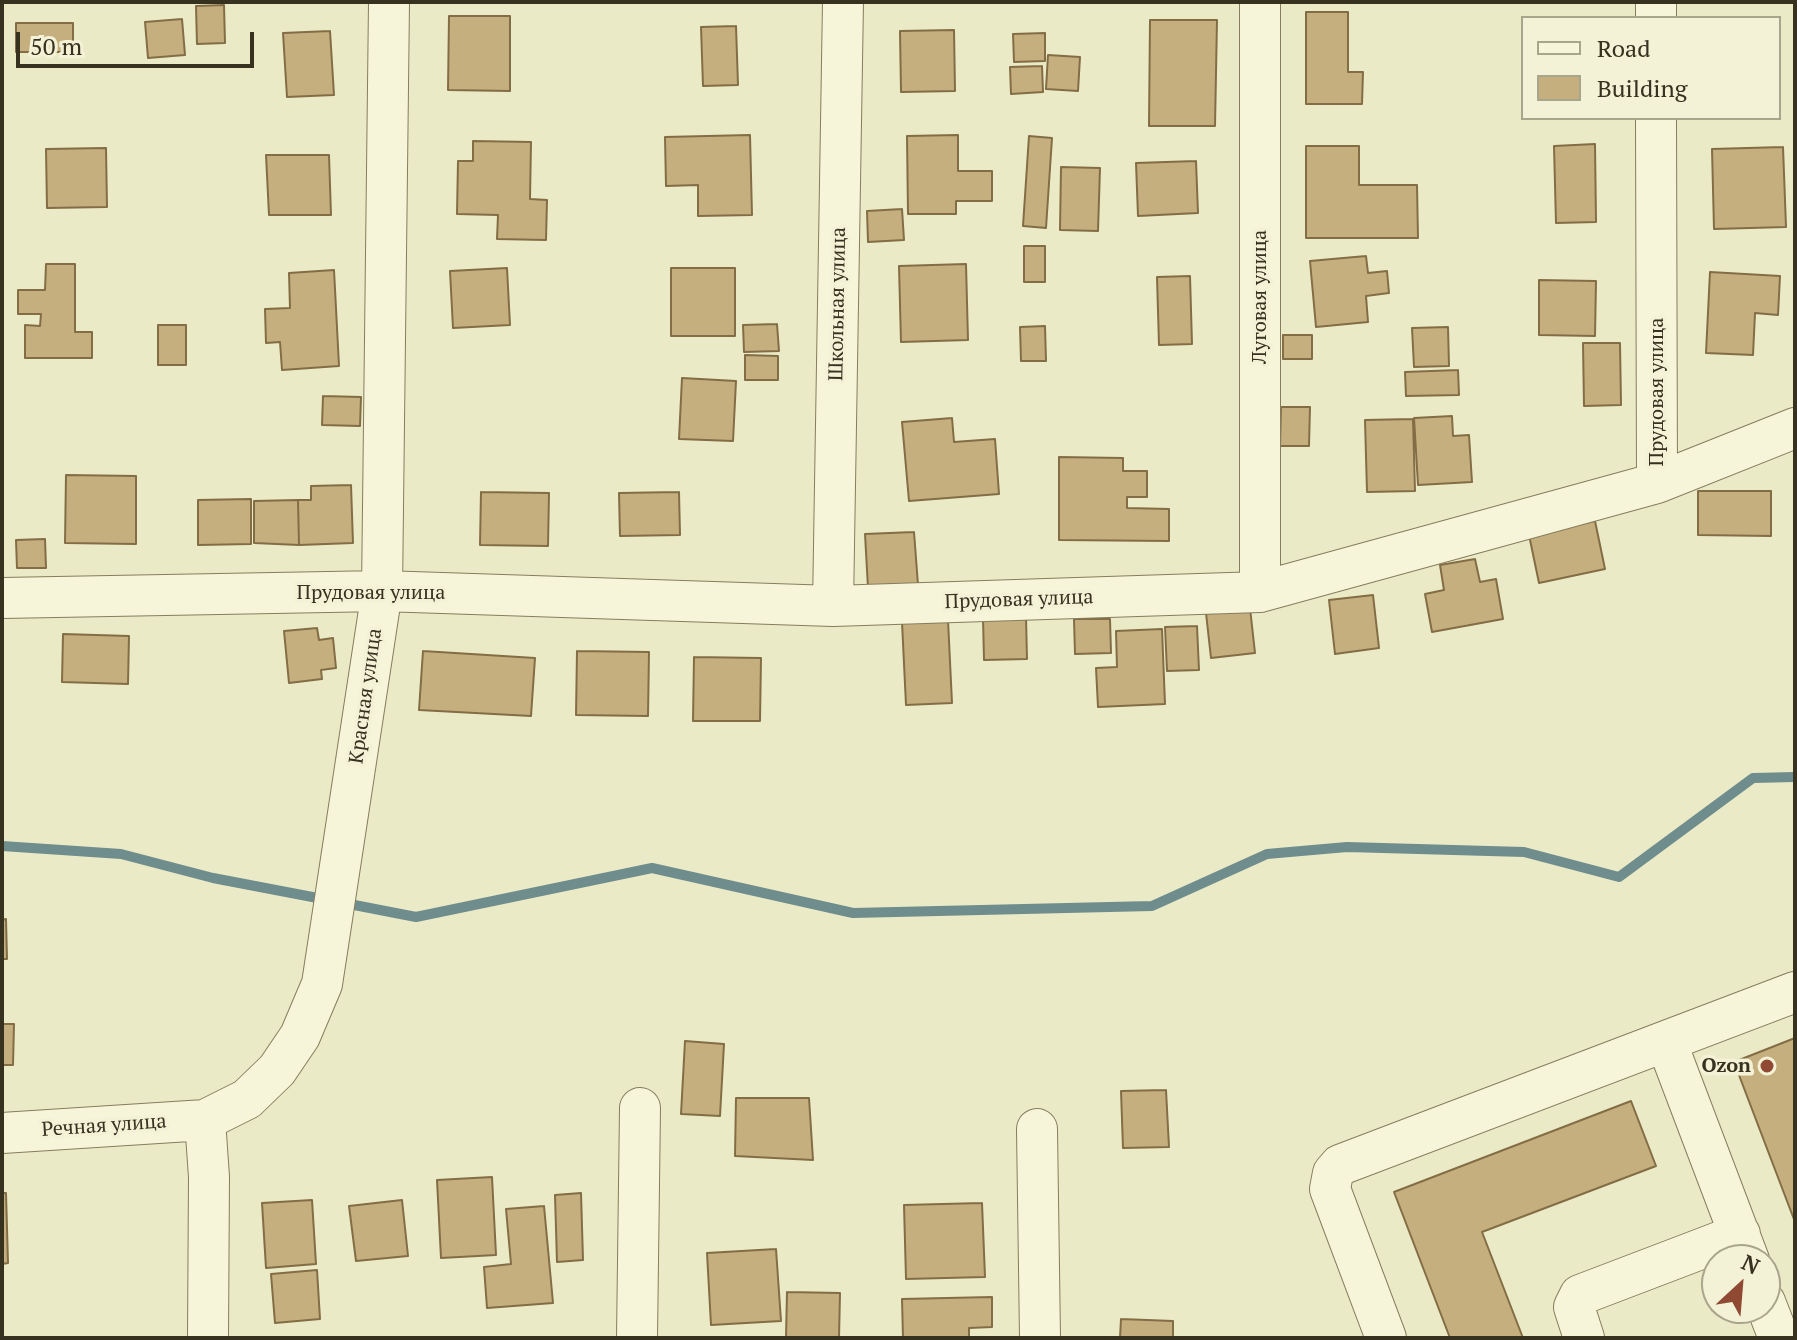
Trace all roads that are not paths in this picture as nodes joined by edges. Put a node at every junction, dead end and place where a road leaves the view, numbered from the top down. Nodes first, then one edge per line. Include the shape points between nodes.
1 (389, 2) edge
2 (843, 2) edge
3 (1260, 2) edge
4 (1656, 120) edge
5 (1795, 428) edge
6 (1657, 483) junction
7 (382, 591) junction
8 (1260, 592) junction
9 (2, 598) edge
10 (833, 606) junction
11 (1795, 992) edge
12 (1666, 1041) junction
13 (640, 1108) dead end
14 (205, 1120) junction
15 (1037, 1129) dead end
16 (2, 1133) edge
17 (1743, 1244) edge
18 (1701, 1260) edge
19 (208, 1338) edge
20 (637, 1338) edge
21 (1040, 1338) edge
22 (1386, 1338) edge
23 (1584, 1338) edge

1 - 7 street, Красная улица
2 - 10 street, Школьная улица
3 - 8 street, Луговая улица
4 - 6 street, Прудовая улица
5 - 6 street
6 - 8 street, Прудовая улица
7 - 9 street, Прудовая улица
7 - 10 street, Прудовая улица
7 - 14 street, Красная улица via 322,984 300,1036 277,1070 247,1099
8 - 10 street, Прудовая улица
11 - 12 street
12 - 17 street
12 - 22 street via 1336,1169 1330,1189
13 - 20 street
14 - 16 street, Речная улица
14 - 19 street
15 - 21 street
18 - 23 street via 1580,1295 1574,1307

